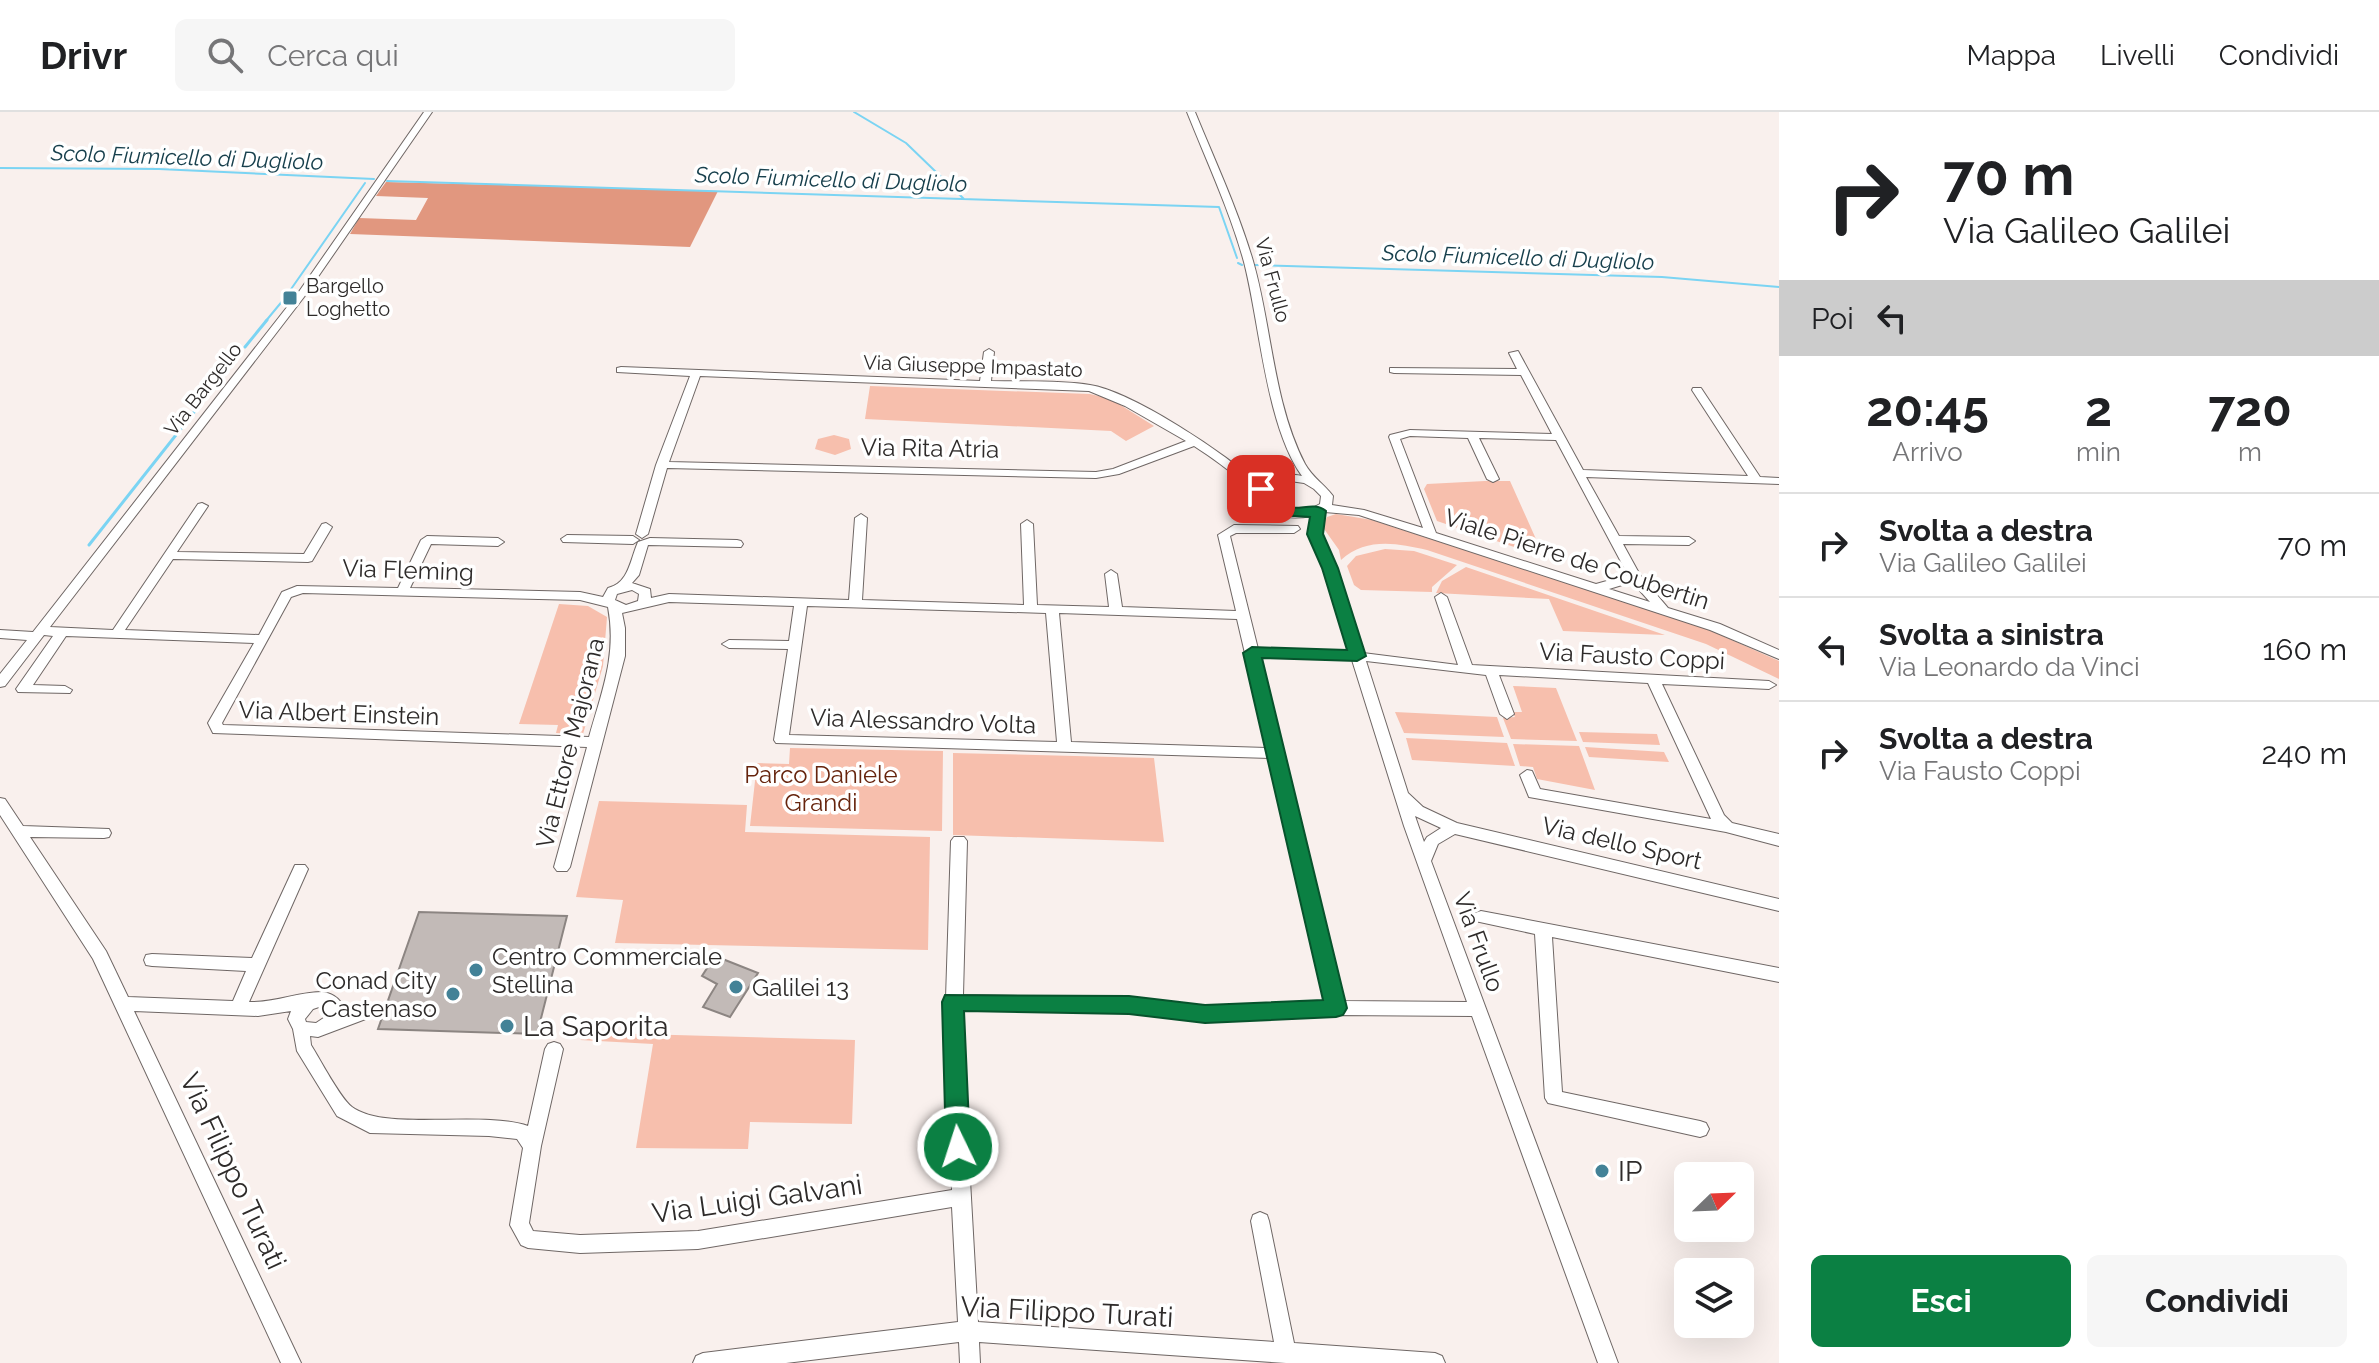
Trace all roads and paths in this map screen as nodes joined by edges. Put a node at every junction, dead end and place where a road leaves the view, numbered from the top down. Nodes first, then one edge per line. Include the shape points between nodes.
1 (428, 112) edge
2 (1191, 112) edge
3 (989, 352) dead end
4 (1514, 353) dead end
5 (621, 370) dead end
6 (1394, 370) dead end
7 (1525, 372) junction
8 (696, 373) junction
9 (985, 385) junction
10 (1697, 390) dead end
11 (1472, 435) junction
12 (1559, 437) junction
13 (1192, 443) junction
14 (1228, 464) junction
15 (1297, 464) junction
16 (662, 465) junction
17 (1580, 473) junction
18 (1277, 478) junction
19 (1493, 479) dead end
20 (1756, 480) junction
21 (1779, 481) edge
22 (1313, 483) junction
23 (1326, 493) junction
24 (1261, 494) junction
25 (202, 506) dead end
26 (1321, 510) junction
27 (1283, 512) junction
28 (1360, 512) junction
29 (861, 518) dead end
30 (1027, 524) dead end
31 (326, 527) dead end
32 (1294, 529) dead end
33 (1315, 534) junction
34 (1431, 535) junction
35 (567, 539) dead end
36 (642, 540) junction
37 (1616, 540) junction
38 (1689, 541) dead end
39 (498, 542) dead end
40 (737, 544) dead end
41 (169, 555) junction
42 (1111, 574) dead end
43 (1635, 582) junction
44 (1596, 588) junction
45 (402, 592) junction
46 (627, 594) junction
47 (1441, 597) dead end
48 (1628, 599) junction
49 (801, 602) junction
50 (855, 603) junction
51 (1031, 610) junction
52 (1664, 610) junction
53 (1052, 611) junction
54 (1116, 612) junction
55 (1244, 615) junction
56 (619, 628) junction
57 (62, 632) junction
58 (0, 634) edge
59 (38, 634) junction
60 (116, 634) junction
61 (263, 639) junction
62 (729, 644) dead end
63 (794, 645) junction
64 (1252, 653) junction
65 (1779, 655) edge
66 (1357, 656) junction
67 (1467, 670) junction
68 (1491, 671) junction
69 (1654, 681) junction
70 (0, 683) edge
71 (1769, 685) dead end
72 (65, 690) dead end
73 (1507, 714) dead end
74 (595, 742) junction
75 (1064, 747) junction
76 (1274, 753) junction
77 (1527, 775) dead end
78 (1400, 793) junction
79 (0, 803) edge
80 (1411, 826) junction
81 (1727, 827) junction
82 (1447, 828) junction
83 (20, 831) junction
84 (104, 833) dead end
85 (1779, 840) edge
86 (959, 841) dead end
87 (1424, 860) junction
88 (562, 867) dead end
89 (300, 869) dead end
90 (1779, 905) edge
91 (1481, 917) dead end
92 (1543, 929) junction
93 (152, 960) dead end
94 (257, 965) junction
95 (1779, 975) edge
96 (311, 1001) junction
97 (952, 1002) junction
98 (124, 1004) junction
99 (334, 1004) junction
100 (238, 1008) junction
101 (1336, 1008) junction
102 (258, 1009) junction
103 (1478, 1009) junction
104 (311, 1027) junction
105 (554, 1049) dead end
106 (1700, 1129) dead end
107 (532, 1146) junction
108 (962, 1197) junction
109 (1260, 1221) dead end
110 (968, 1331) junction
111 (1294, 1356) edge
112 (291, 1363) edge
113 (703, 1363) edge
114 (970, 1363) edge
115 (1435, 1363) edge
116 (1608, 1363) edge

1 - 59 street, Via Bargello via 301,295
2 - 15 street, Via Frullo via 1244,249
3 - 9 street
4 - 7 street
5 - 8 street, Via Giuseppe Impastato
6 - 7 street
7 - 12 street
8 - 9 street, Via Giuseppe Impastato
8 - 16 street
9 - 13 street, Via Giuseppe Impastato via 1109,393
10 - 20 street
11 - 12 street
11 - 19 street
11 - 34 street via 1410,433 1393,439
12 - 17 street
13 - 14 street, Via Giuseppe Impastato
13 - 16 street, Via Rita Atria via 1096,475
14 - 18 street, Via Giuseppe Impastato
14 - 24 street, Via Giuseppe Impastato
15 - 18 street
15 - 22 street, Via Frullo
16 - 36 street, Via Ettore Majorana
17 - 20 street
17 - 37 street
18 - 22 street, Via Giuseppe Impastato
18 - 24 street via 1263,486
20 - 21 street
22 - 23 street, Viale Pierre de Coubertin
23 - 26 street
23 - 28 street, Viale Pierre de Coubertin
24 - 27 street, Via Giuseppe Impastato
25 - 41 street
26 - 27 street, Viale Pierre de Coubertin
26 - 28 street, Viale Pierre de Coubertin
26 - 33 street
27 - 33 street, Via Giuseppe Impastato
28 - 34 street, Viale Pierre de Coubertin
29 - 50 street
30 - 51 street
31 - 41 street via 308,558
32 - 55 street via 1225,532
33 - 66 street, Via Frullo
34 - 44 street, Viale Pierre de Coubertin
35 - 36 street
36 - 40 street
36 - 46 street, Via Ettore Majorana
37 - 38 street
37 - 43 street
39 - 45 street via 427,540
41 - 60 street
42 - 54 street
43 - 44 street
43 - 48 street via 1640,595
43 - 52 street
44 - 48 street, Viale Pierre de Coubertin
45 - 46 street, Via Fleming
45 - 61 street, Via Fleming via 296,590 286,595
46 - 49 street
46 - 56 street, Via Ettore Majorana
46 - 56 street, Via Ettore Majorana
47 - 67 street
48 - 52 street, Viale Pierre de Coubertin
49 - 50 street
49 - 63 street
50 - 51 street
51 - 53 street
52 - 65 street, Viale Pierre de Coubertin
53 - 54 street
53 - 75 street, Via Alessandro Volta
54 - 55 street
55 - 64 street
56 - 74 street, Via Ettore Majorana via 618,656
57 - 59 street
57 - 60 street
57 - 72 street via 23,689
58 - 59 street
59 - 70 street, Via Bargello
60 - 61 street
61 - 74 street, Via Albert Einstein via 215,723 218,730
62 - 63 street
63 - 75 street, Via Alessandro Volta via 781,740
64 - 66 street, Via Fausto Coppi
64 - 76 street
66 - 67 street, Via Fausto Coppi
66 - 78 street, Via Frullo
67 - 68 street, Via Fausto Coppi
68 - 69 street, Via Fausto Coppi
68 - 73 street
69 - 71 street, Via Fausto Coppi
69 - 81 street via 1714,811
74 - 88 street, Via Ettore Majorana
75 - 76 street, Via Alessandro Volta
76 - 101 street
77 - 81 street via 1534,793
78 - 80 street, Via Frullo
78 - 82 street, Via dello Sport
79 - 83 street, Via Filippo Turati
80 - 82 street, Via dello Sport via 1429,822
80 - 87 street, Via Frullo
81 - 85 street
82 - 87 street via 1432,841
82 - 90 street, Via dello Sport
83 - 84 street
83 - 98 street, Via Filippo Turati via 84,927
86 - 97 street
87 - 103 street, Via Frullo
89 - 94 street
91 - 92 street
92 - 95 street
92 - 106 street via 1554,1098
93 - 94 street
94 - 100 street
96 - 99 street
96 - 102 street
96 - 104 street via 297,1014
97 - 101 street via 1129,1005 1205,1014
97 - 108 street
98 - 100 street
98 - 112 street, Via Filippo Turati
99 - 104 street via 337,1012
99 - 104 street via 365,1012
100 - 102 street
101 - 103 street
102 - 104 street
103 - 116 street, Via Frullo
104 - 107 street via 313,1061 343,1111 370,1125 522,1132
105 - 107 street
107 - 108 street, Via Luigi Galvani via 519,1225 528,1239 580,1244 698,1240
108 - 110 street
109 - 111 street
110 - 111 street, Via Filippo Turati
110 - 113 street, Via Filippo Turati
110 - 114 street
111 - 115 street, Via Filippo Turati

